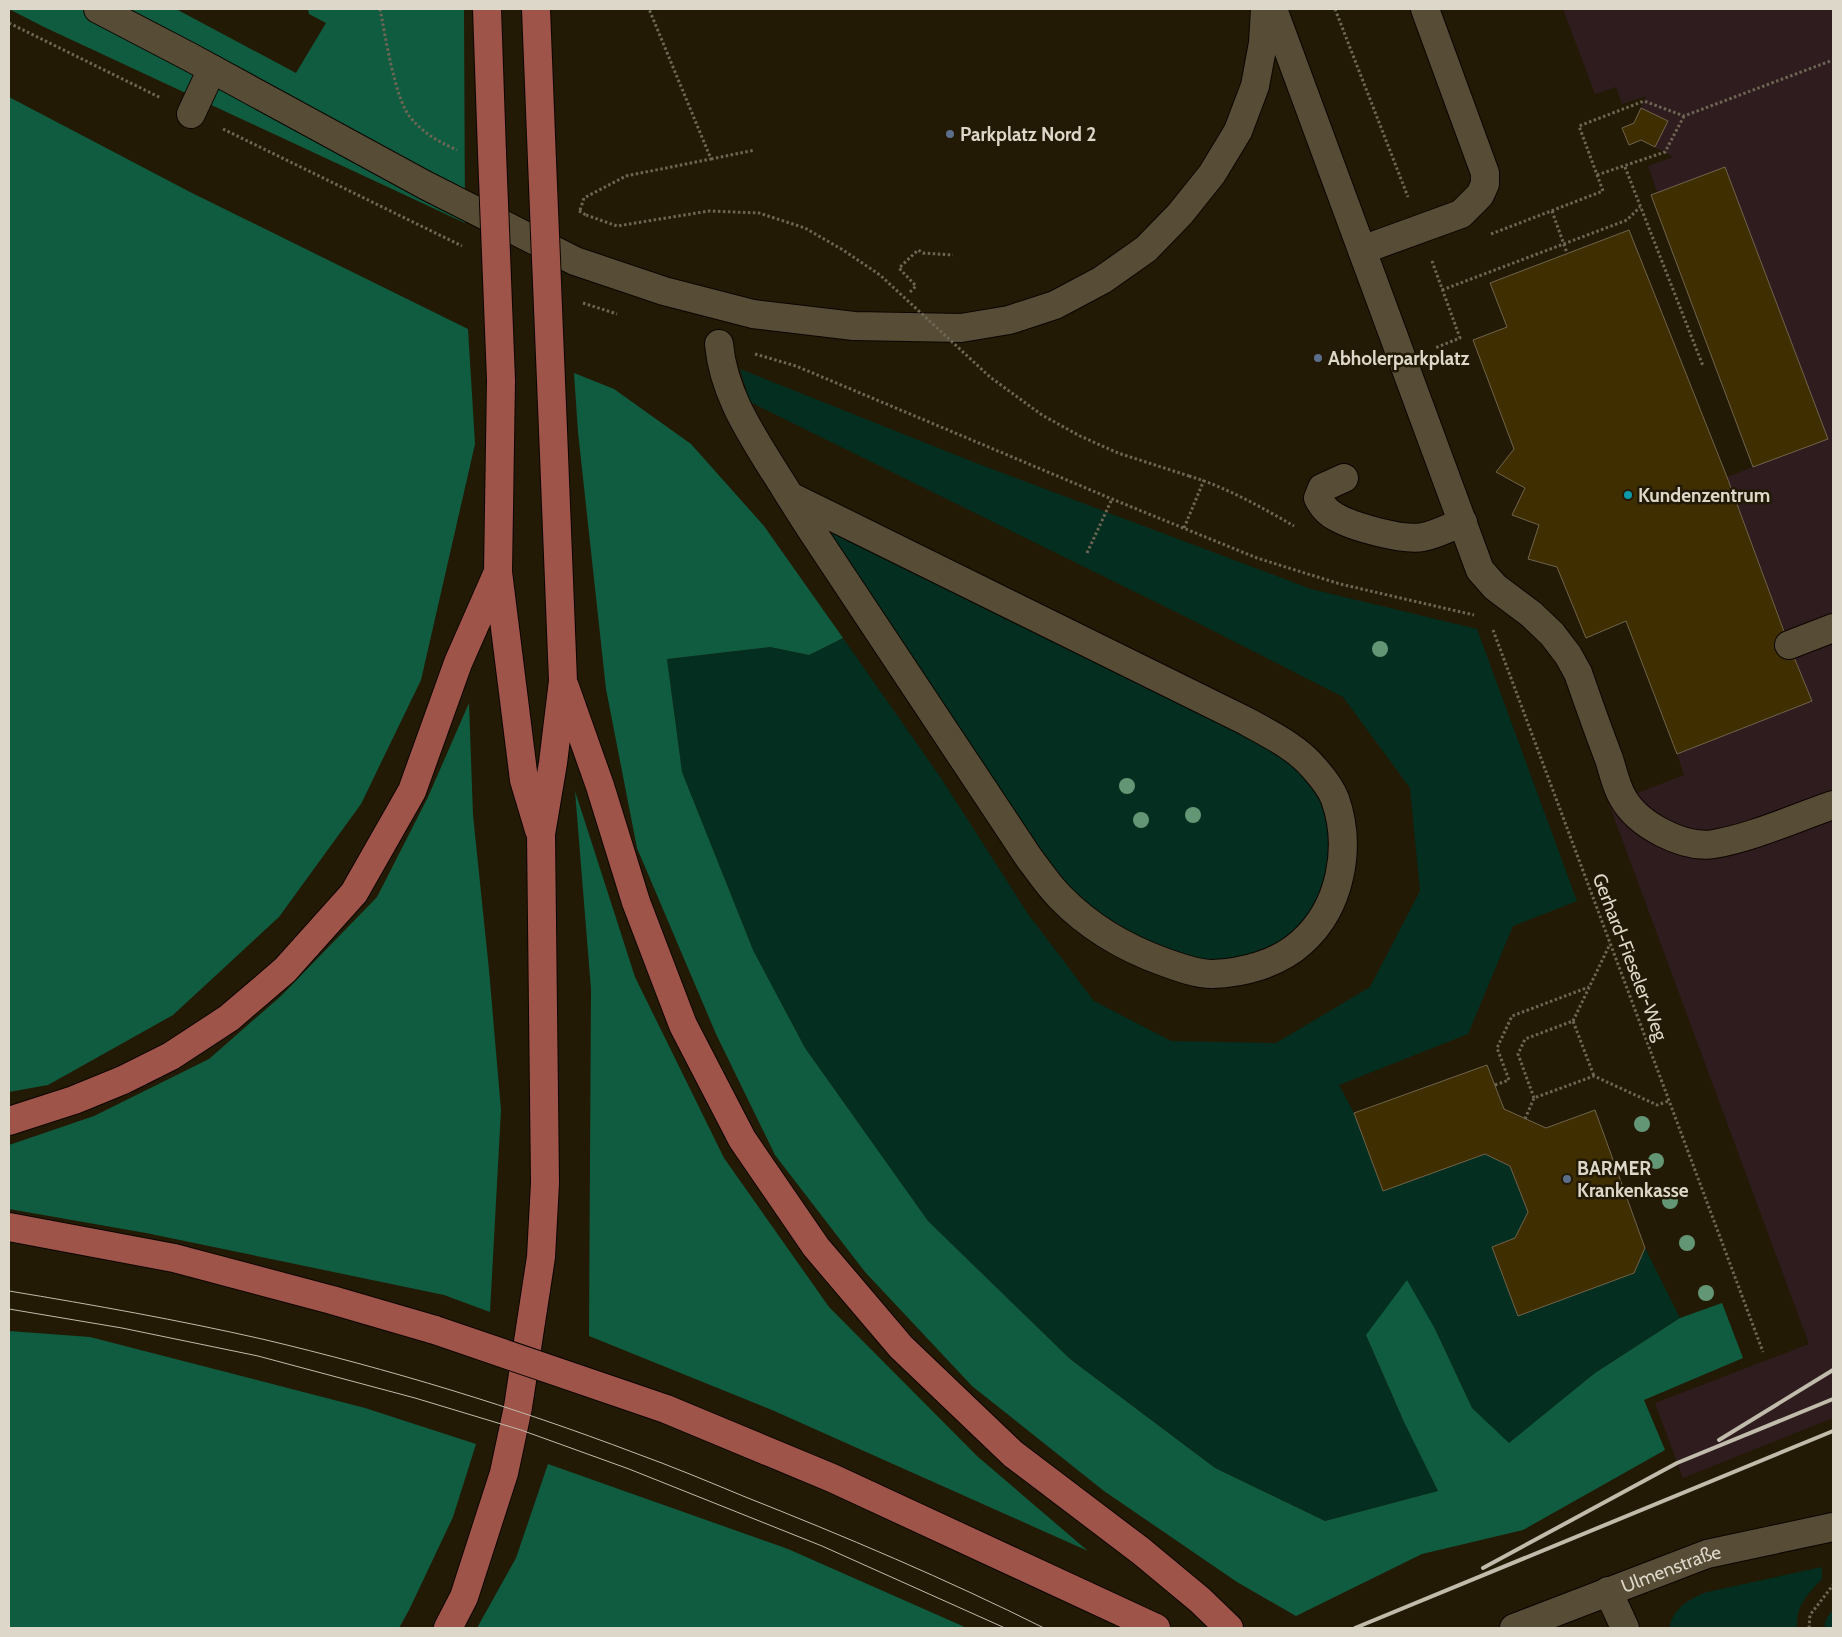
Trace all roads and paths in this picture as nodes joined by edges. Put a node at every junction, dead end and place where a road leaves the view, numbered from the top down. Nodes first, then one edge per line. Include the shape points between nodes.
1 (98, 9) edge
2 (487, 9) edge
3 (536, 9) edge
4 (649, 9) edge
5 (1265, 9) edge
6 (1273, 9) edge
7 (1335, 9) edge
8 (1425, 9) edge
9 (9, 22) edge
10 (1833, 60) edge
11 (212, 69) junction
12 (192, 114) junction
13 (1684, 116) junction
14 (755, 150) dead end
15 (711, 159) junction
16 (1625, 167) junction
17 (1597, 175) junction
18 (1640, 207) junction
19 (1552, 211) junction
20 (580, 212) dead end
21 (586, 215) dead end
22 (1420, 229) junction
23 (1486, 236) dead end
24 (1564, 244) junction
25 (466, 248) dead end
26 (1362, 250) junction
27 (1568, 253) dead end
28 (952, 254) dead end
29 (1442, 290) junction
30 (904, 298) junction
31 (577, 300) dead end
32 (624, 316) dead end
33 (719, 344) joint
34 (1445, 344) dead end
35 (1703, 366) dead end
36 (1344, 478) dead end
37 (790, 496) junction
38 (1112, 499) junction
39 (1463, 522) junction
40 (1184, 528) junction
41 (1088, 553) dead end
42 (498, 572) junction
43 (1480, 617) dead end
44 (1492, 628) dead end
45 (1833, 628) edge
46 (1789, 645) dead end
47 (562, 681) junction
48 (1833, 805) edge
49 (541, 834) junction
50 (1610, 943) junction
51 (1589, 987) junction
52 (1573, 1021) junction
53 (1594, 1076) junction
54 (1495, 1085) dead end
55 (1534, 1098) junction
56 (1669, 1101) junction
57 (1525, 1119) dead end
58 (9, 1121) edge
59 (9, 1227) edge
60 (1763, 1352) dead end
61 (1833, 1527) edge
62 (1833, 1586) edge
63 (1608, 1591) junction
64 (448, 1628) edge
65 (1156, 1628) edge
66 (1229, 1628) edge
67 (1514, 1628) edge
68 (1625, 1628) edge
69 (1809, 1628) edge

1 - 11 street
2 - 42 main road, bridge via 501,380
3 - 47 main road, bridge
4 - 15 path
5 - 11 street via 1255,86 1238,131 1212,174 1146,249 1102,280 1055,305 1009,320 961,328 854,326 754,314 664,291 575,261
6 - 26 street
7 - 22 path
8 - 22 street via 1485,173 1485,184 1480,196 1461,214
9 - 12 path
10 - 13 path
11 - 12 street
12 - 25 path
13 - 16 path via 1665,152
13 - 17 path via 1644,101 1578,126
14 - 15 path
15 - 20 path via 626,176 584,198
16 - 17 path
16 - 18 path
17 - 19 path via 1603,191
18 - 24 path via 1627,220
18 - 35 path
19 - 23 path
19 - 24 path
21 - 30 path, bridge via 617,226 708,212 759,214 805,228 843,250 880,275
22 - 26 street
22 - 29 path
24 - 27 path
24 - 29 path
26 - 39 street
28 - 30 path via 922,253 918,250 899,268 916,286
29 - 34 path via 1460,338
30 - 40 path, bridge via 990,377 1042,415 1118,453 1204,480
31 - 32 path
33 - 37 street via 720,359 732,398
33 - 38 path via 796,366
36 - 39 street via 1322,488 1318,498 1336,517 1354,525 1409,538 1424,537
37 - 37 street via 1029,858 1059,896 1082,917 1140,954 1176,967 1210,974 1247,970 1279,958 1302,942 1319,923 1340,877 1343,847 1334,798 1313,766 1297,752 1246,721
38 - 40 path
38 - 41 path
39 - 48 street via 1480,570 1495,587 1552,634 1568,655 1578,673 1623,799 1639,817 1656,830 1684,841 1712,844 1743,837
40 - 43 path via 1257,558 1340,584
42 - 49 main road via 524,780
42 - 58 main road via 458,663 412,791 354,893 284,970 229,1018 171,1056 123,1080
44 - 50 path, Gerhard-Fieseler-Weg
45 - 46 street
47 - 49 main road
47 - 66 main road via 600,786 636,902 683,1025 742,1139 816,1247 901,1347 1013,1454 1141,1551
49 - 64 main road via 545,1183 541,1257 518,1407 504,1473 464,1597
50 - 51 path
50 - 56 path, Gerhard-Fieseler-Weg
51 - 52 path
51 - 54 path via 1512,1016 1497,1048 1509,1080
52 - 53 path
52 - 55 path via 1525,1038 1518,1054
53 - 55 path
53 - 56 path via 1657,1105
55 - 57 path
56 - 60 path, Gerhard-Fieseler-Weg
59 - 65 main road, bridge via 174,1258 332,1300 435,1330 666,1409 832,1478
61 - 63 street, Ulmenstraße via 1707,1554
62 - 69 path via 1810,1615
63 - 67 street, Ulmenstraße
63 - 68 street

